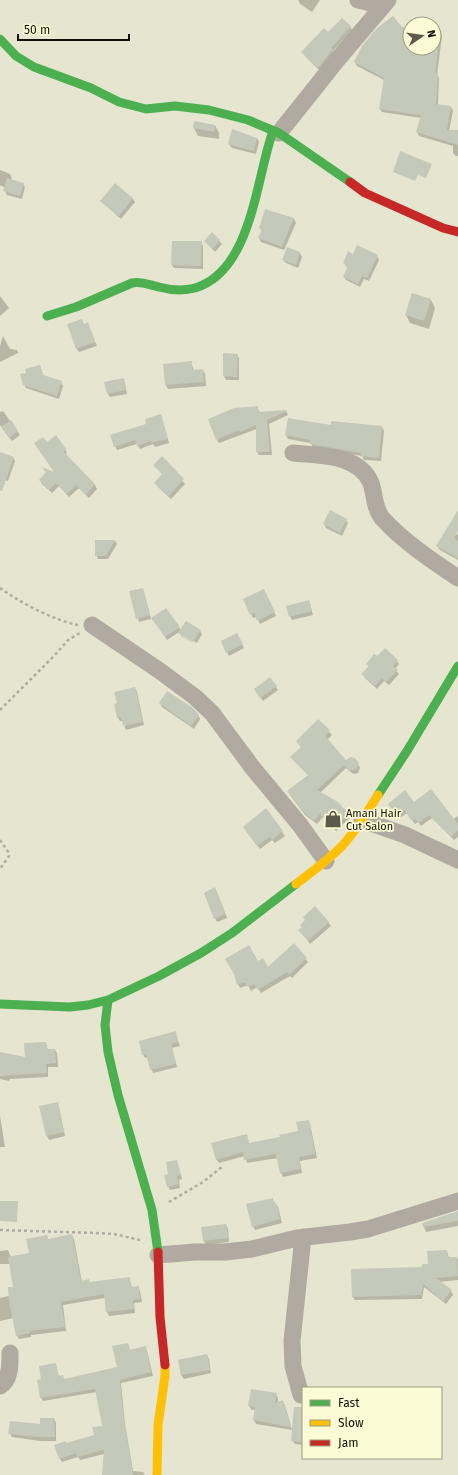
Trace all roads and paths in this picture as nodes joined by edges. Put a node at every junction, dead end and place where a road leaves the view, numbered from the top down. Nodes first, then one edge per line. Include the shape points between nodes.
1 (358, 0) edge
2 (385, 3) edge
3 (0, 39) edge
4 (276, 132) junction
5 (458, 232) edge
6 (47, 316) dead end
7 (293, 453) dead end
8 (458, 578) edge
9 (0, 588) edge
10 (92, 626) junction
11 (458, 666) edge
12 (0, 710) edge
13 (362, 820) junction
14 (0, 840) edge
15 (458, 860) edge
16 (326, 861) junction
17 (0, 869) edge
18 (108, 1000) junction
19 (0, 1004) edge
20 (223, 1166) dead end
21 (458, 1201) edge
22 (152, 1210) junction
23 (0, 1230) edge
24 (303, 1237) junction
25 (158, 1250) junction
26 (10, 1353) dead end
27 (0, 1386) edge
28 (301, 1395) dead end
29 (157, 1475) edge

1 - 2 street
2 - 4 street
3 - 4 street via 16,56 34,67 91,88 119,102 146,109 175,106 209,110 248,120
4 - 5 street via 365,193 443,228
4 - 6 street via 265,156 247,226 237,249 228,264 210,281 195,288 162,288 143,282 133,283
7 - 8 street via 326,457 357,465 371,484 381,517 417,550
9 - 10 path via 17,600 69,624
10 - 12 path via 68,640
10 - 16 street via 160,671 212,713
11 - 13 street
13 - 15 street via 405,835
13 - 16 street via 343,845
14 - 17 path via 9,853
16 - 18 street via 202,953
18 - 19 street via 70,1007
18 - 22 street via 105,1025 108,1052
20 - 22 path via 184,1194
21 - 24 street via 368,1229
22 - 25 street
23 - 25 path via 114,1234
24 - 25 street via 252,1249 224,1252
24 - 28 street via 292,1341 292,1366
25 - 29 street via 165,1376 158,1426
26 - 27 street via 8,1376

